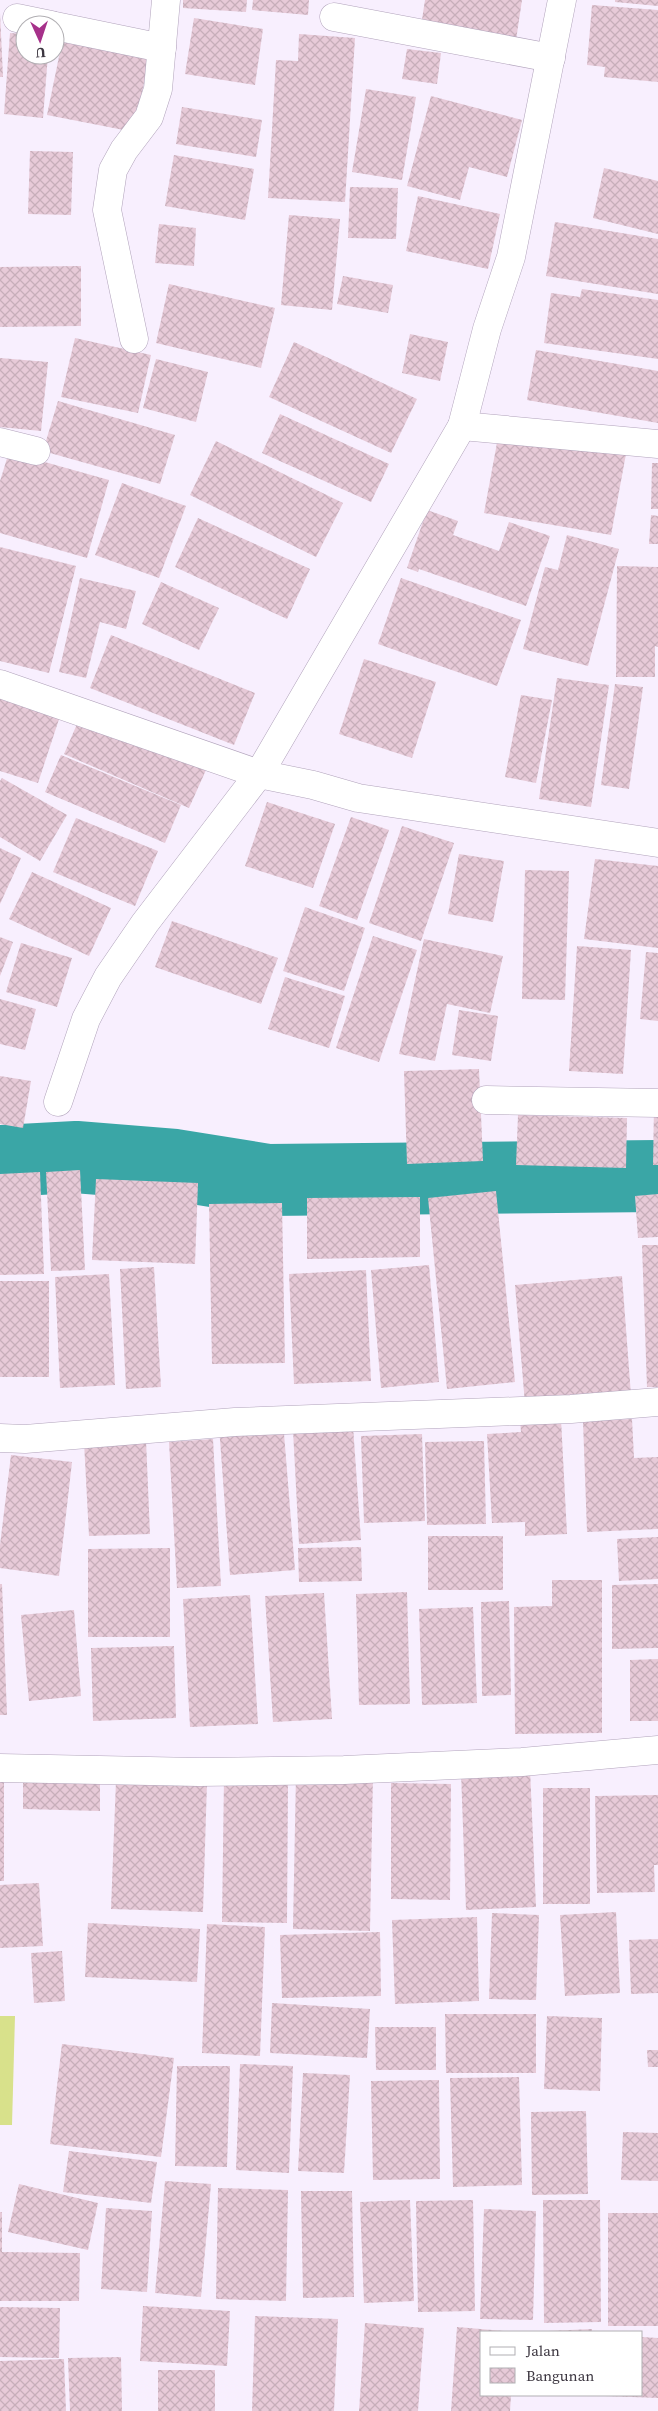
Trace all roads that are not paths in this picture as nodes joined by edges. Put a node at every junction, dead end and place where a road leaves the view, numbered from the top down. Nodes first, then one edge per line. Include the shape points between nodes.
1 (166, 0) edge
2 (562, 0) edge
3 (334, 18) dead end
4 (65, 28) edge
5 (162, 48) junction
6 (551, 58) junction
7 (134, 339) dead end
8 (462, 426) junction
9 (0, 442) edge
10 (658, 444) edge
11 (36, 451) dead end
12 (0, 684) edge
13 (259, 774) junction
14 (658, 843) edge
15 (486, 1100) dead end
16 (58, 1102) dead end
17 (658, 1103) edge
18 (658, 1402) edge
19 (0, 1438) edge
20 (658, 1750) edge
21 (0, 1768) edge

1 - 5 street
2 - 6 street
3 - 6 street
4 - 5 street
5 - 7 street via 158,89 149,118 113,170 106,210
6 - 8 street via 511,257 487,329
8 - 10 street
8 - 13 street
9 - 11 street
12 - 13 street
13 - 14 street via 358,798
13 - 16 street via 145,923 108,977 86,1019
15 - 17 street
18 - 19 street via 571,1409 235,1422
20 - 21 street via 522,1762 344,1770 199,1772

